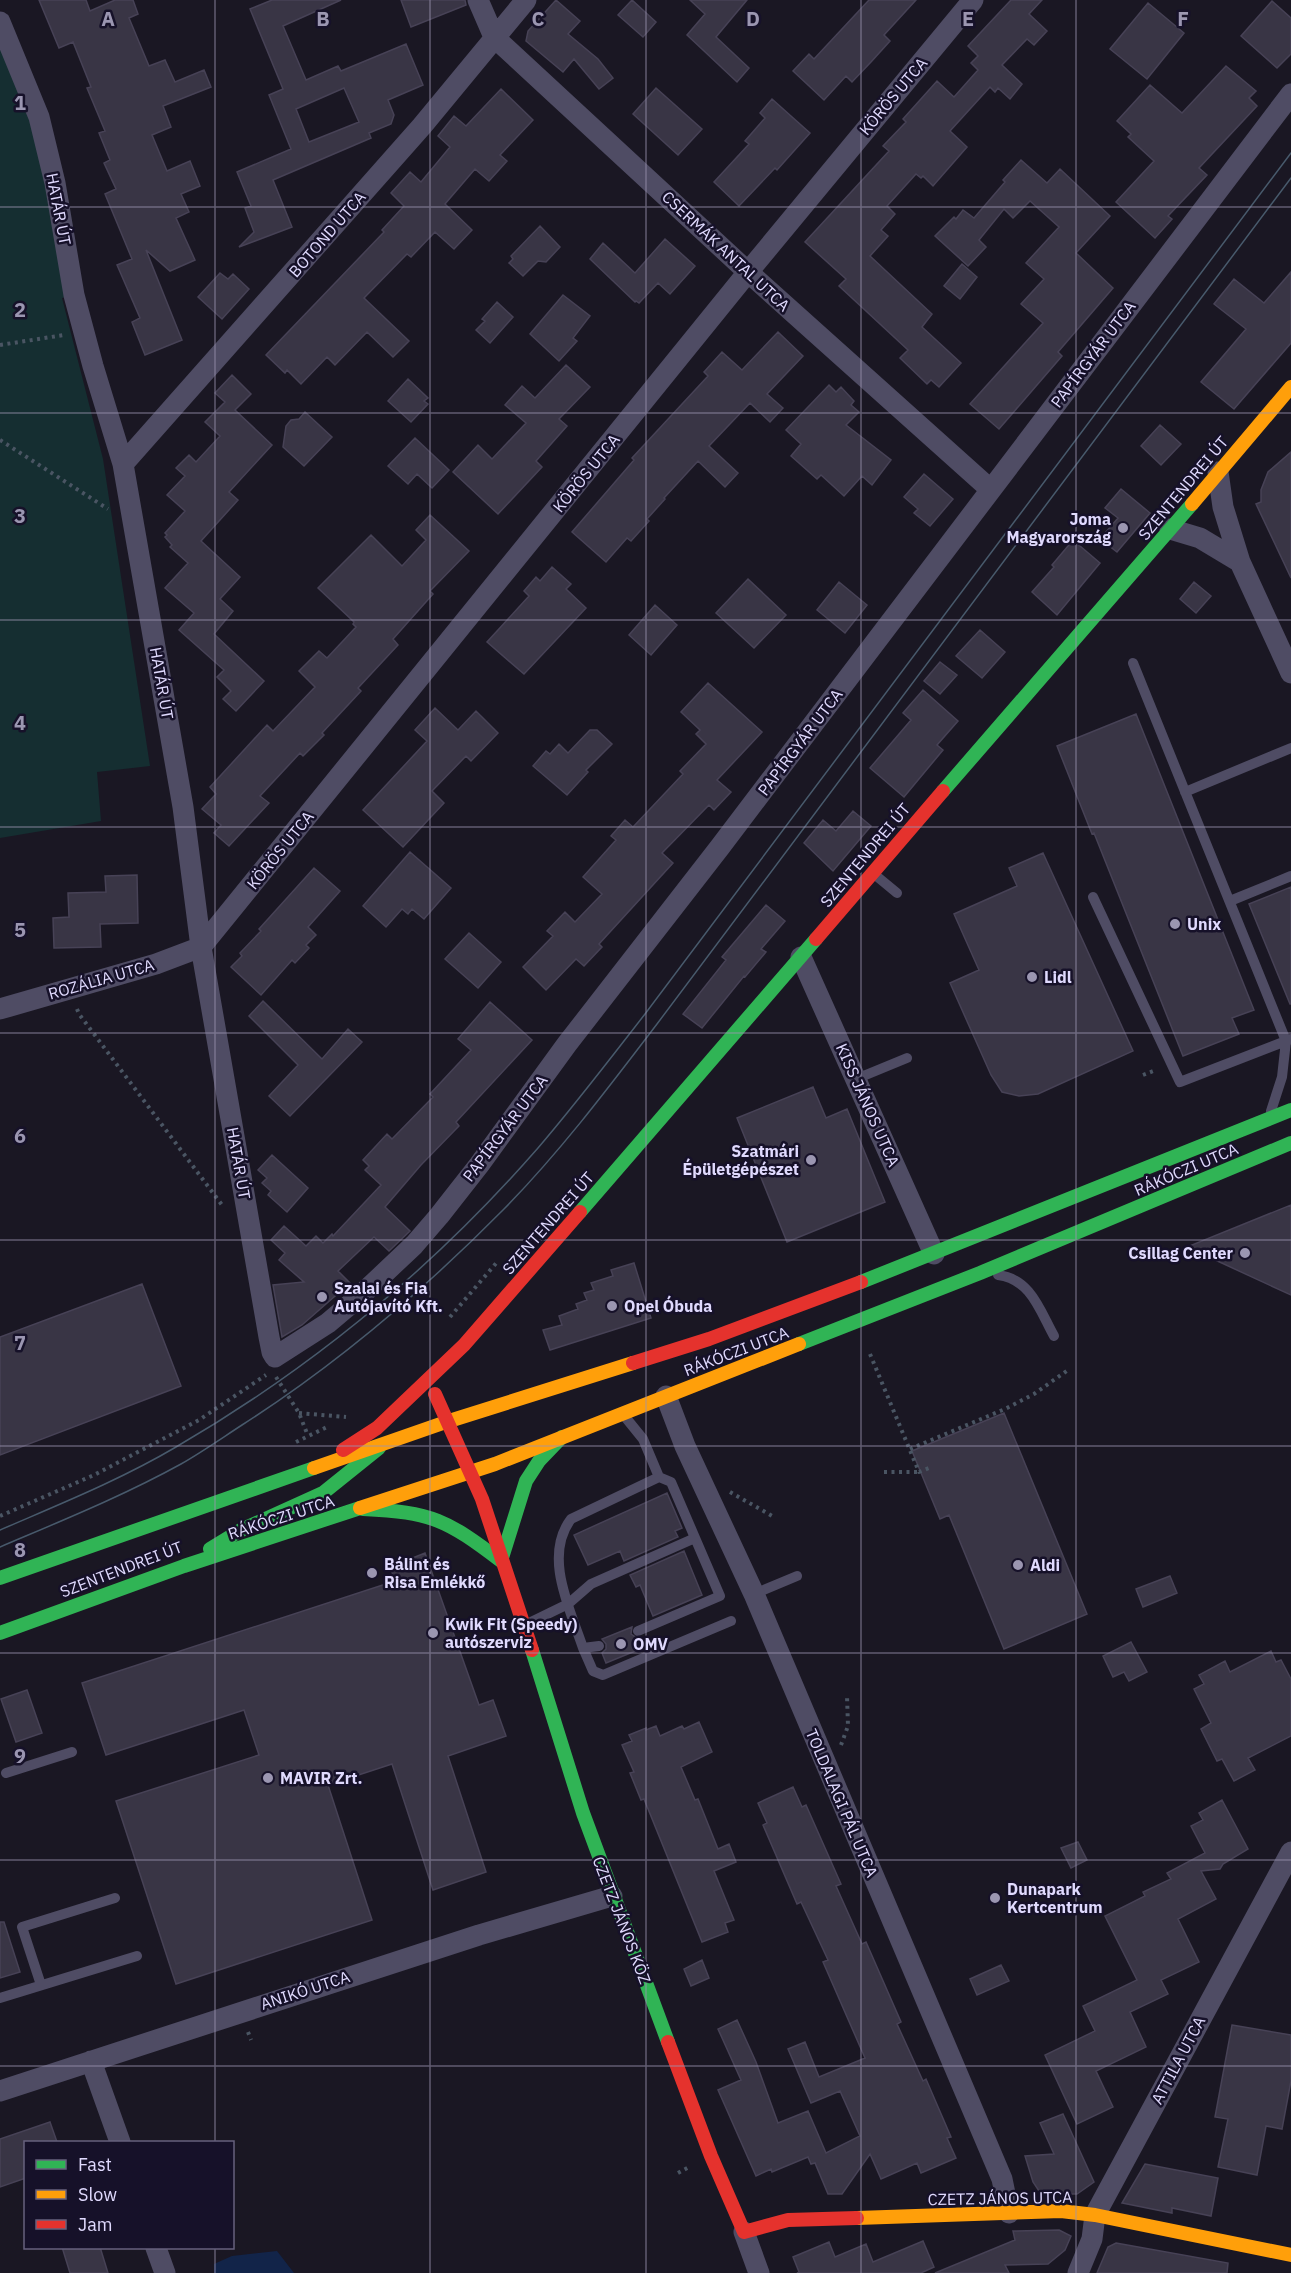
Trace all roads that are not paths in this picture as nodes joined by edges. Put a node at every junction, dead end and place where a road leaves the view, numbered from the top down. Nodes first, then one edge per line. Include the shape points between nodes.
1 (478, 0) edge
2 (526, 0) edge
3 (973, 0) edge
4 (0, 22) edge
5 (494, 37) junction
6 (1291, 94) edge
7 (748, 272) junction
8 (1291, 387) edge
9 (123, 464) junction
10 (1218, 472) junction
11 (990, 489) junction
12 (1170, 529) junction
13 (1240, 562) junction
14 (1133, 663) dead end
15 (1291, 673) edge
16 (1291, 748) edge
17 (1185, 792) junction
18 (872, 872) junction
19 (1291, 876) edge
20 (897, 893) dead end
21 (1093, 897) dead end
22 (1230, 901) junction
23 (201, 947) junction
24 (801, 957) junction
25 (0, 1009) edge
26 (1288, 1040) edge
27 (907, 1058) dead end
28 (856, 1079) junction
29 (1291, 1110) edge
30 (1269, 1119) junction
31 (1291, 1143) edge
32 (934, 1254) junction
33 (980, 1273) junction
34 (1054, 1336) dead end
35 (464, 1345) junction
36 (275, 1357) joint
37 (666, 1396) junction
38 (431, 1398) joint
39 (622, 1413) junction
40 (446, 1422) junction
41 (404, 1424) dead end
42 (562, 1437) junction
43 (381, 1446) junction
44 (318, 1467) junction
45 (472, 1473) junction
46 (658, 1477) junction
47 (363, 1509) junction
48 (695, 1538) junction
49 (501, 1561) junction
50 (184, 1566) junction
51 (797, 1576) dead end
52 (0, 1578) edge
53 (754, 1594) junction
54 (568, 1604) junction
55 (731, 1621) dead end
56 (524, 1625) junction
57 (638, 1630) dead end
58 (0, 1633) edge
59 (599, 1646) dead end
60 (582, 1648) junction
61 (72, 1752) dead end
62 (6, 1773) dead end
63 (1291, 1852) edge
64 (612, 1896) junction
65 (115, 1898) dead end
66 (137, 1956) dead end
67 (41, 1985) junction
68 (0, 1998) edge
69 (92, 2061) junction
70 (0, 2091) edge
71 (120, 2141) edge
72 (1009, 2213) junction
73 (1095, 2215) junction
74 (744, 2232) junction
75 (157, 2249) edge
76 (1291, 2255) edge
77 (165, 2273) edge
78 (759, 2273) edge
79 (1078, 2273) edge

1 - 5 street, CSERMÁK ANTAL UTCA
2 - 5 street, BOTOND UTCA
3 - 7 street, KÖRÖS UTCA
4 - 9 street, HATÁR ÚT via 39,117 74,295
5 - 7 street, CSERMÁK ANTAL UTCA
5 - 9 street, BOTOND UTCA via 422,126
6 - 11 street, PAPÍRGYÁR UTCA
7 - 11 street, CSERMÁK ANTAL UTCA
7 - 23 street, KÖRÖS UTCA
8 - 10 main road, SZENTENDREI ÚT
9 - 23 street, HATÁR ÚT via 183,807
10 - 12 main road, SZENTENDREI ÚT
10 - 13 street via 1223,507
11 - 36 street, PAPÍRGYÁR UTCA via 439,1216 360,1296 328,1323
12 - 13 street via 1200,538
12 - 18 main road, SZENTENDREI ÚT
13 - 15 street
14 - 17 lane
16 - 17 lane
17 - 22 lane
18 - 20 lane
18 - 24 main road, SZENTENDREI ÚT
19 - 22 lane
21 - 26 lane via 1180,1082
22 - 26 lane
23 - 25 street, ROZÁLIA UTCA
23 - 36 street, HATÁR ÚT
24 - 28 street, KISS JÁNOS UTCA
24 - 35 main road, SZENTENDREI ÚT
26 - 30 lane
27 - 28 lane
28 - 32 street, KISS JÁNOS UTCA
29 - 30 main road, RÁKÓCZI UTCA
30 - 32 main road, RÁKÓCZI UTCA
31 - 33 main road, RÁKÓCZI UTCA
32 - 40 main road, RÁKÓCZI UTCA via 709,1339
33 - 34 lane via 1007,1276 1030,1290
33 - 37 main road, RÁKÓCZI UTCA
35 - 38 main road, SZENTENDREI ÚT
35 - 44 main road, SZENTENDREI ÚT via 378,1428
37 - 39 main road, RÁKÓCZI UTCA
37 - 53 street, TOLDALAGI PÁL UTCA
38 - 40 main road, CZETZ JÁNOS KÖZ
39 - 42 main road, RÁKÓCZI UTCA
39 - 46 lane via 643,1438
40 - 43 main road, RÁKÓCZI UTCA
40 - 45 main road, CZETZ JÁNOS KÖZ
41 - 43 main road, SZENTENDREI ÚT
42 - 45 main road, RÁKÓCZI UTCA
42 - 49 main road via 526,1481
43 - 44 main road, RÁKÓCZI UTCA
43 - 50 main road, SZENTENDREI ÚT via 323,1493 241,1530
44 - 52 main road, SZENTENDREI ÚT
45 - 47 main road, RÁKÓCZI UTCA
45 - 49 main road, CZETZ JÁNOS KÖZ
46 - 48 lane via 671,1482
46 - 54 lane via 571,1519 559,1542 557,1560
47 - 49 main road via 424,1514 440,1520
47 - 50 main road, RÁKÓCZI UTCA
48 - 54 lane via 591,1584
48 - 57 lane via 720,1596
49 - 56 main road, CZETZ JÁNOS KÖZ
50 - 58 main road, SZENTENDREI ÚT
51 - 53 lane
53 - 72 street, TOLDALAGI PÁL UTCA via 1002,2180
54 - 56 lane
54 - 60 lane
55 - 60 lane via 603,1675 593,1671
56 - 64 main road, CZETZ JÁNOS KÖZ
59 - 60 lane
61 - 62 lane
63 - 73 street, ATTILA UTCA
64 - 69 street, ANIKÓ UTCA
64 - 74 main road, CZETZ JÁNOS KÖZ
65 - 67 lane via 22,1927
66 - 67 lane
67 - 68 lane
69 - 70 street, ANIKÓ UTCA
69 - 71 street
72 - 73 main road, CZETZ JÁNOS UTCA via 1061,2211
72 - 74 main road, CZETZ JÁNOS UTCA via 788,2220
73 - 76 main road, CZETZ JÁNOS UTCA
73 - 79 street, ATTILA UTCA via 1092,2239
74 - 78 street, CZETZ JÁNOS KÖZ
75 - 77 street

